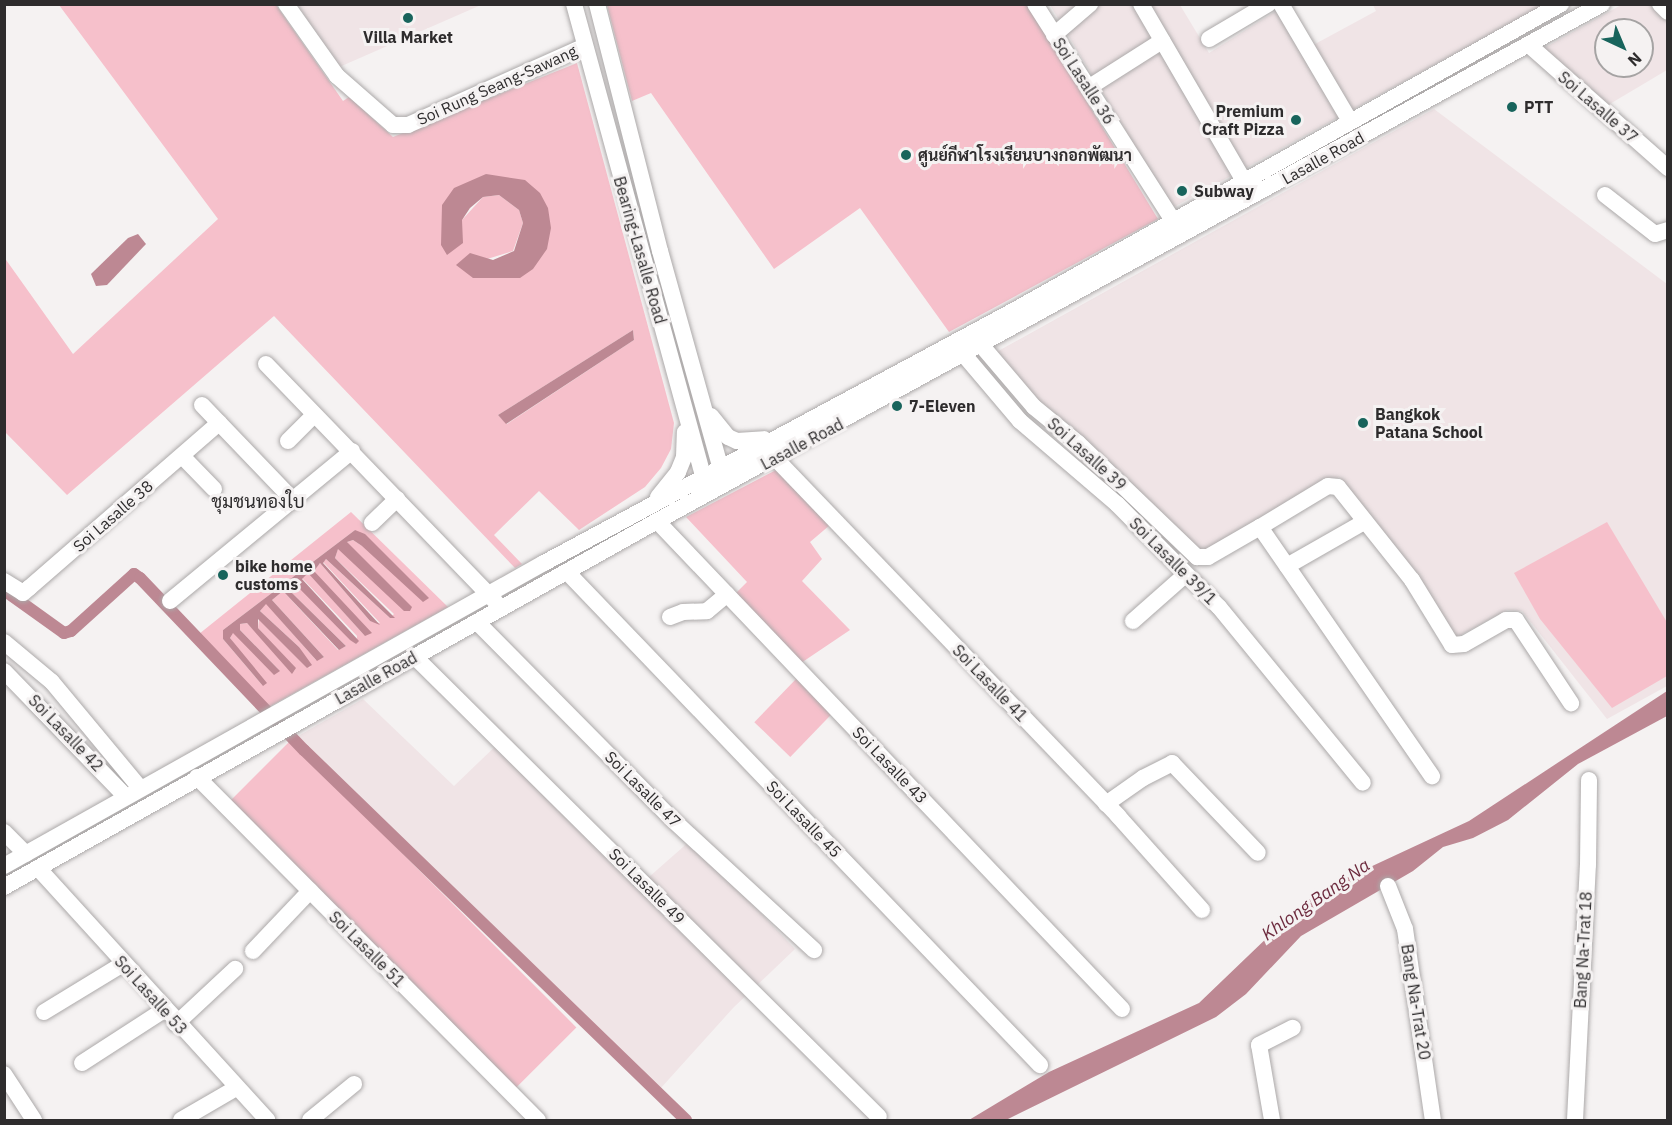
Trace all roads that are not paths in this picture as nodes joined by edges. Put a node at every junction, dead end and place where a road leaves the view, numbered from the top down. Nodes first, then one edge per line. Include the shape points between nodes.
1 (285, 4) edge
2 (574, 4) edge
3 (597, 4) edge
4 (1035, 4) edge
5 (1090, 4) edge
6 (1141, 4) edge
7 (1268, 4) edge
8 (1281, 4) edge
9 (1561, 4) edge
10 (1602, 4) edge
11 (1660, 4) edge
12 (1668, 12) edge
13 (602, 23) junction
14 (579, 29) junction
15 (1054, 35) junction
16 (1209, 39) dead end
17 (1162, 41) junction
18 (1529, 45) junction
19 (584, 47) junction
20 (1088, 88) junction
21 (1350, 120) junction
22 (1668, 168) edge
23 (1244, 179) junction
24 (1605, 195) dead end
25 (1172, 219) junction
26 (1668, 230) edge
27 (1182, 235) junction
28 (1019, 317) junction
29 (982, 346) junction
30 (965, 356) junction
31 (266, 364) dead end
32 (698, 388) junction
33 (682, 402) junction
34 (202, 405) dead end
35 (314, 415) junction
36 (219, 423) junction
37 (787, 431) junction
38 (288, 441) dead end
39 (352, 451) junction
40 (182, 456) junction
41 (775, 458) junction
42 (720, 467) junction
43 (703, 476) junction
44 (726, 484) junction
45 (214, 489) dead end
46 (708, 494) junction
47 (397, 499) junction
48 (294, 501) junction
49 (638, 511) junction
50 (657, 521) junction
51 (1364, 522) junction
52 (372, 523) dead end
53 (1260, 527) junction
54 (543, 563) junction
55 (1287, 566) junction
56 (1185, 575) junction
57 (561, 577) junction
58 (4, 581) edge
59 (488, 594) junction
60 (727, 594) junction
61 (170, 601) dead end
62 (505, 609) junction
63 (670, 617) dead end
64 (1133, 621) dead end
65 (477, 622) junction
66 (4, 642) edge
67 (415, 657) junction
68 (4, 671) edge
69 (1571, 703) dead end
70 (78, 714) junction
71 (62, 729) junction
72 (1432, 776) dead end
73 (198, 777) junction
74 (1589, 780) dead end
75 (1363, 783) dead end
76 (133, 793) junction
77 (1106, 804) junction
78 (4, 832) edge
79 (1258, 853) dead end
80 (26, 854) junction
81 (4, 866) edge
82 (38, 868) junction
83 (1388, 886) dead end
84 (4, 887) edge
85 (310, 891) junction
86 (1202, 910) dead end
87 (814, 950) dead end
88 (253, 951) dead end
89 (123, 964) junction
90 (235, 969) dead end
91 (1122, 1009) dead end
92 (164, 1010) junction
93 (44, 1012) dead end
94 (176, 1024) junction
95 (1293, 1028) dead end
96 (82, 1063) dead end
97 (1040, 1065) dead end
98 (4, 1074) edge
99 (354, 1084) dead end
100 (236, 1088) junction
101 (879, 1117) dead end
102 (34, 1120) edge
103 (181, 1120) edge
104 (267, 1120) edge
105 (310, 1120) edge
106 (538, 1120) edge
107 (1272, 1120) edge
108 (1433, 1120) edge
109 (1575, 1120) edge

1 - 19 street, Soi Rung Seang-Sawang via 337,76 393,125 408,125
2 - 14 street, Bearing-Lasalle Road
3 - 13 street, Bearing-Lasalle Road
4 - 15 street, Soi Lasalle 36
5 - 15 street
6 - 17 street
7 - 16 street
8 - 21 street
9 - 21 street, Lasalle Road
10 - 18 street, Lasalle Road
11 - 12 street
13 - 14 street
13 - 32 street, Bearing-Lasalle Road
14 - 19 street, Bearing-Lasalle Road
15 - 20 street, Soi Lasalle 36
17 - 20 street
17 - 23 street
18 - 22 street, Soi Lasalle 37
18 - 27 street, Lasalle Road
19 - 33 street, Bearing-Lasalle Road
20 - 25 street, Soi Lasalle 36
21 - 23 street, Lasalle Road
23 - 25 street, Lasalle Road
24 - 26 street via 1655,234
25 - 27 street, Soi Lasalle 36
25 - 28 street, Lasalle Road
27 - 28 street, Lasalle Road
28 - 29 street, Lasalle Road
28 - 37 street, Lasalle Road
29 - 30 street, Lasalle Road
29 - 53 street, Soi Lasalle 39 via 1034,407 1078,443 1197,557 1208,557
30 - 41 street, Lasalle Road
30 - 56 street, Soi Lasalle 39/1 via 1020,421 1117,504
31 - 35 street
32 - 37 street via 709,412 728,437 752,442
32 - 42 street, Bearing-Lasalle Road
33 - 43 street, Bearing-Lasalle Road
33 - 49 street via 685,441 678,472 658,497
34 - 36 street
35 - 38 street
35 - 39 street
36 - 40 street, Soi Lasalle 38
36 - 48 street
37 - 42 street, Lasalle Road
39 - 47 street
39 - 48 street
40 - 45 street
40 - 58 street, Soi Lasalle 38 via 23,593
41 - 44 street, Lasalle Road
41 - 77 street, Soi Lasalle 41
42 - 43 street, Lasalle Road
42 - 44 street, Bearing-Lasalle Road
43 - 46 street, Bearing-Lasalle Road
43 - 49 street, Lasalle Road
44 - 46 street, Lasalle Road
46 - 50 street, Lasalle Road
47 - 52 street
47 - 59 street
48 - 61 street
49 - 54 street, Lasalle Road
50 - 57 street, Lasalle Road
50 - 60 street, Soi Lasalle 43
51 - 53 street, Soi Lasalle 39 via 1334,485
51 - 55 street
51 - 69 street, Soi Lasalle 39 via 1413,580 1452,645 1464,644 1506,620 1515,620
53 - 55 street
54 - 57 street, Soi Lasalle 45
54 - 59 street, Lasalle Road
55 - 72 street
56 - 64 street
56 - 75 street, Soi Lasalle 39/1 via 1219,607
57 - 62 street, Lasalle Road
57 - 97 street, Soi Lasalle 45
59 - 62 street
59 - 76 street, Lasalle Road
60 - 63 street via 707,610
60 - 91 street, Soi Lasalle 43
62 - 65 street, Lasalle Road
65 - 67 street, Lasalle Road
65 - 87 street, Soi Lasalle 47 via 673,820
66 - 70 street via 52,682
67 - 73 street, Lasalle Road
67 - 101 street, Soi Lasalle 49
68 - 71 street, Soi Lasalle 42
70 - 71 street
70 - 76 street
71 - 76 street, Soi Lasalle 42
73 - 82 street, Lasalle Road
73 - 85 street, Soi Lasalle 51
74 - 109 street, Bang Na-Trat 18
76 - 80 street, Lasalle Road
77 - 79 street via 1172,763
77 - 86 street, Soi Lasalle 41
78 - 80 street
80 - 81 street, Lasalle Road
82 - 84 street, Lasalle Road
82 - 89 street, Soi Lasalle 53
83 - 108 street, Bang Na-Trat 20 via 1405,929
85 - 88 street
85 - 106 street, Soi Lasalle 51
89 - 92 street, Soi Lasalle 53
89 - 93 street
90 - 94 street
92 - 94 street, Soi Lasalle 53
92 - 96 street
94 - 100 street, Soi Lasalle 53
95 - 107 street via 1259,1045
98 - 102 street
99 - 105 street
100 - 103 street
100 - 104 street, Soi Lasalle 53

